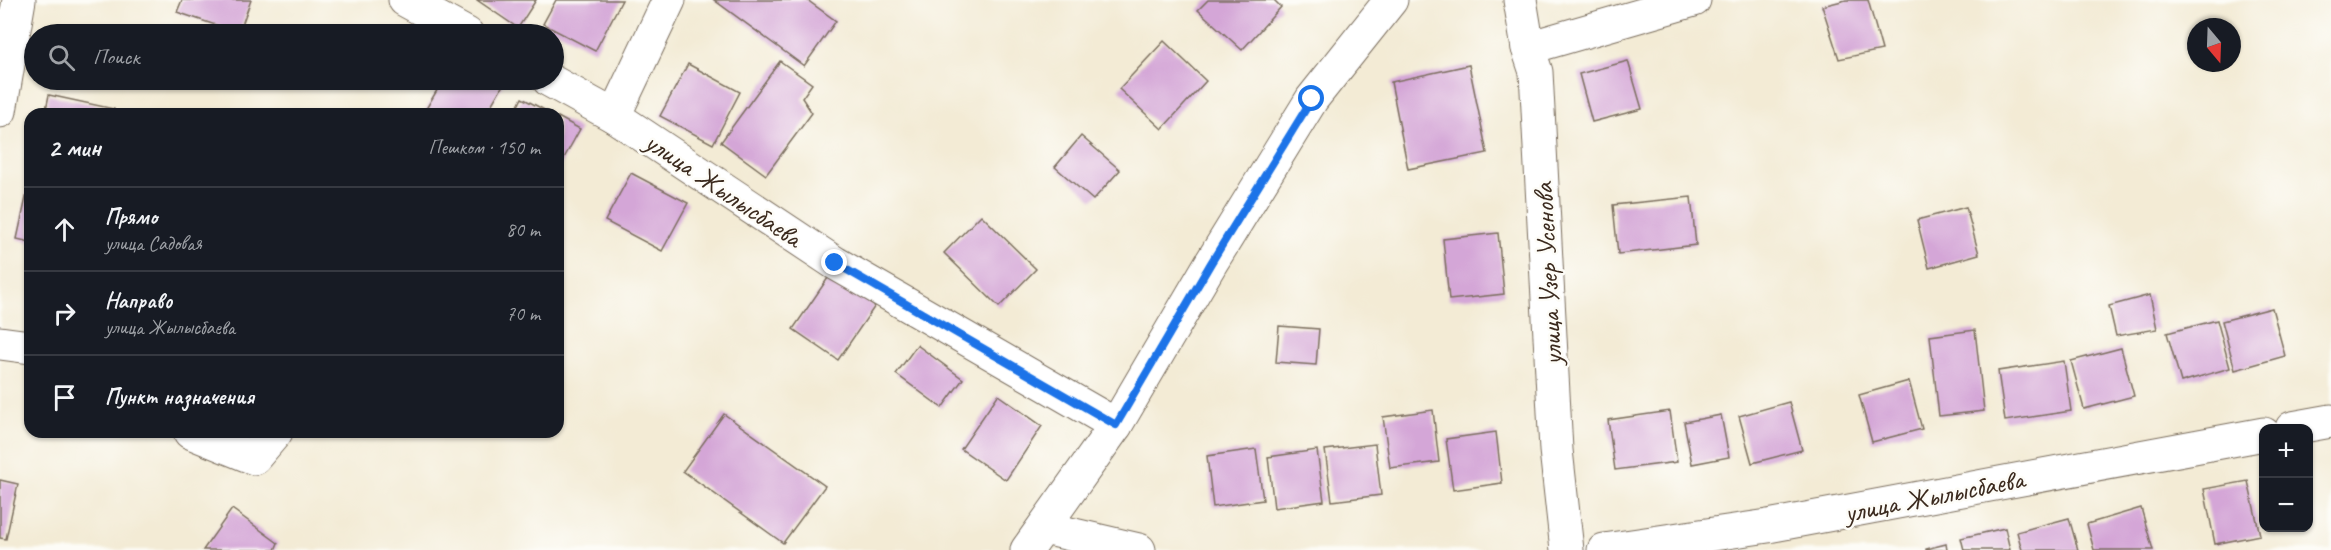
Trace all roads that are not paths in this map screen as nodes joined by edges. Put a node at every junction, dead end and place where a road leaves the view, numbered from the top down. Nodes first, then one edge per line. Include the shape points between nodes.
1 (19, 0) edge
2 (405, 0) edge
3 (669, 0) edge
4 (1391, 0) edge
5 (1520, 0) edge
6 (1694, 0) edge
7 (449, 24) edge
8 (1528, 48) junction
9 (564, 88) edge
10 (0, 111) edge
11 (614, 116) junction
12 (0, 343) edge
13 (24, 346) edge
14 (2331, 421) edge
15 (1118, 423) junction
16 (2313, 425) edge
17 (2259, 435) edge
18 (205, 438) edge
19 (271, 438) edge
20 (1036, 539) edge
21 (1139, 550) edge
22 (1567, 550) edge
23 (1604, 550) edge

1 - 10 street
2 - 7 street
3 - 11 street
4 - 15 street via 1312,99
5 - 8 street, улица Узер Усенова
6 - 8 street
8 - 22 street, улица Узер Усенова via 1536,72 1556,450
9 - 11 street, улица Жылысбаева
11 - 15 street, улица Жылысбаева via 835,263
12 - 13 street
14 - 16 street
15 - 20 street
17 - 23 street, улица Жылысбаева via 1768,526
18 - 19 street via 254,458
20 - 21 street

